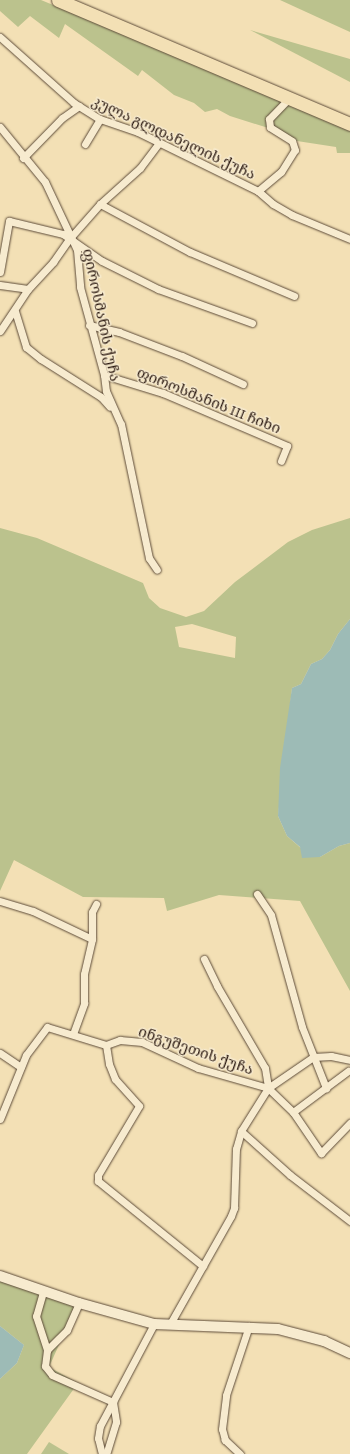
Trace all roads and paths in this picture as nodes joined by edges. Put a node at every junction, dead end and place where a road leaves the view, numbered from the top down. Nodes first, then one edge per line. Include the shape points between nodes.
1 (58, 0) edge
2 (0, 36) edge
3 (288, 99) junction
4 (79, 106) junction
5 (100, 119) junction
6 (350, 124) edge
7 (0, 127) edge
8 (159, 143) junction
9 (85, 144) dead end
10 (23, 158) junction
11 (258, 191) junction
12 (100, 204) junction
13 (70, 238) junction
14 (350, 239) edge
15 (0, 272) edge
16 (0, 285) edge
17 (28, 289) junction
18 (294, 296) dead end
19 (15, 311) junction
20 (252, 323) dead end
21 (89, 325) junction
22 (0, 331) edge
23 (104, 375) junction
24 (243, 384) dead end
25 (114, 412) junction
26 (281, 461) dead end
27 (157, 570) dead end
28 (257, 894) dead end
29 (0, 901) edge
30 (96, 904) dead end
31 (92, 938) junction
32 (204, 959) dead end
33 (73, 1034) junction
34 (106, 1045) junction
35 (0, 1053) edge
36 (313, 1057) junction
37 (350, 1060) edge
38 (21, 1067) junction
39 (348, 1071) dead end
40 (268, 1088) junction
41 (326, 1088) junction
42 (292, 1112) junction
43 (0, 1119) edge
44 (350, 1123) edge
45 (241, 1132) junction
46 (350, 1221) edge
47 (203, 1266) junction
48 (0, 1276) edge
49 (43, 1292) junction
50 (79, 1303) junction
51 (154, 1324) junction
52 (170, 1324) junction
53 (249, 1326) junction
54 (47, 1350) junction
55 (350, 1353) edge
56 (113, 1402) junction
57 (102, 1454) edge
58 (106, 1454) edge
59 (240, 1454) edge

1 - 3 highway
2 - 4 street, კულა გლდანელის ქუჩა
3 - 6 highway
3 - 11 street via 269,119 270,127 292,141 296,150 281,172
4 - 5 street, კულა გლდანელის ქუჩა
4 - 10 street via 62,118
5 - 8 street, კულა გლდანელის ქუჩა via 138,132
5 - 9 street
7 - 10 street, ფიროსმანის ქუჩა
8 - 11 street, კულა გლდანელის ქუჩა
8 - 12 street via 140,168
10 - 13 street, ფიროსმანის ქუჩა via 45,182
11 - 14 street, კულა გლდანელის ქუჩა via 292,215
12 - 13 street
12 - 18 street via 190,252
13 - 15 street via 9,220
13 - 17 street via 53,262
13 - 20 street via 102,261 158,289
13 - 21 street, ფიროსმანის ქუჩა via 77,250 80,287
16 - 17 street
17 - 19 street
19 - 22 street
19 - 25 street via 26,347 41,360 101,397
21 - 23 street, ფიროსმანის ქუჩა
21 - 24 street via 119,332 175,353
23 - 25 street, ფიროსმანის ქუჩა via 106,391
23 - 26 street, ფიროსმანის III ჩიხი via 163,393 287,446
25 - 27 street, ფიროსმანის ქუჩა via 121,424 127,447 132,484 149,558
28 - 36 street via 271,915
29 - 31 street via 33,910
30 - 31 street via 92,912
31 - 33 street via 84,974 84,1003
32 - 40 street via 265,1068
33 - 34 street
33 - 38 street via 47,1026 36,1039
34 - 40 street, ინგუშეთის ქუჩა via 120,1040 142,1042 198,1068
34 - 47 street via 108,1064 114,1078 139,1106 98,1175 98,1182
35 - 38 street
36 - 37 street via 331,1056
36 - 40 street
36 - 41 street via 322,1072
38 - 43 street
39 - 41 street
40 - 42 street
40 - 45 street, ინგუშეთის ქუჩა
41 - 42 street
42 - 44 street via 322,1153
45 - 46 street via 290,1175
45 - 47 street, ინგუშეთის ქუჩა via 234,1162 234,1208
47 - 52 street, ინგუშეთის ქუჩა
48 - 49 street
49 - 50 street
49 - 54 street via 36,1316
50 - 51 street
50 - 54 street via 64,1334
51 - 52 street
51 - 56 street
52 - 53 street
53 - 55 street via 300,1334
53 - 59 street via 226,1394 222,1429 225,1440
54 - 56 street via 45,1366 49,1373
56 - 57 street via 100,1426 98,1438
56 - 58 street via 116,1422

